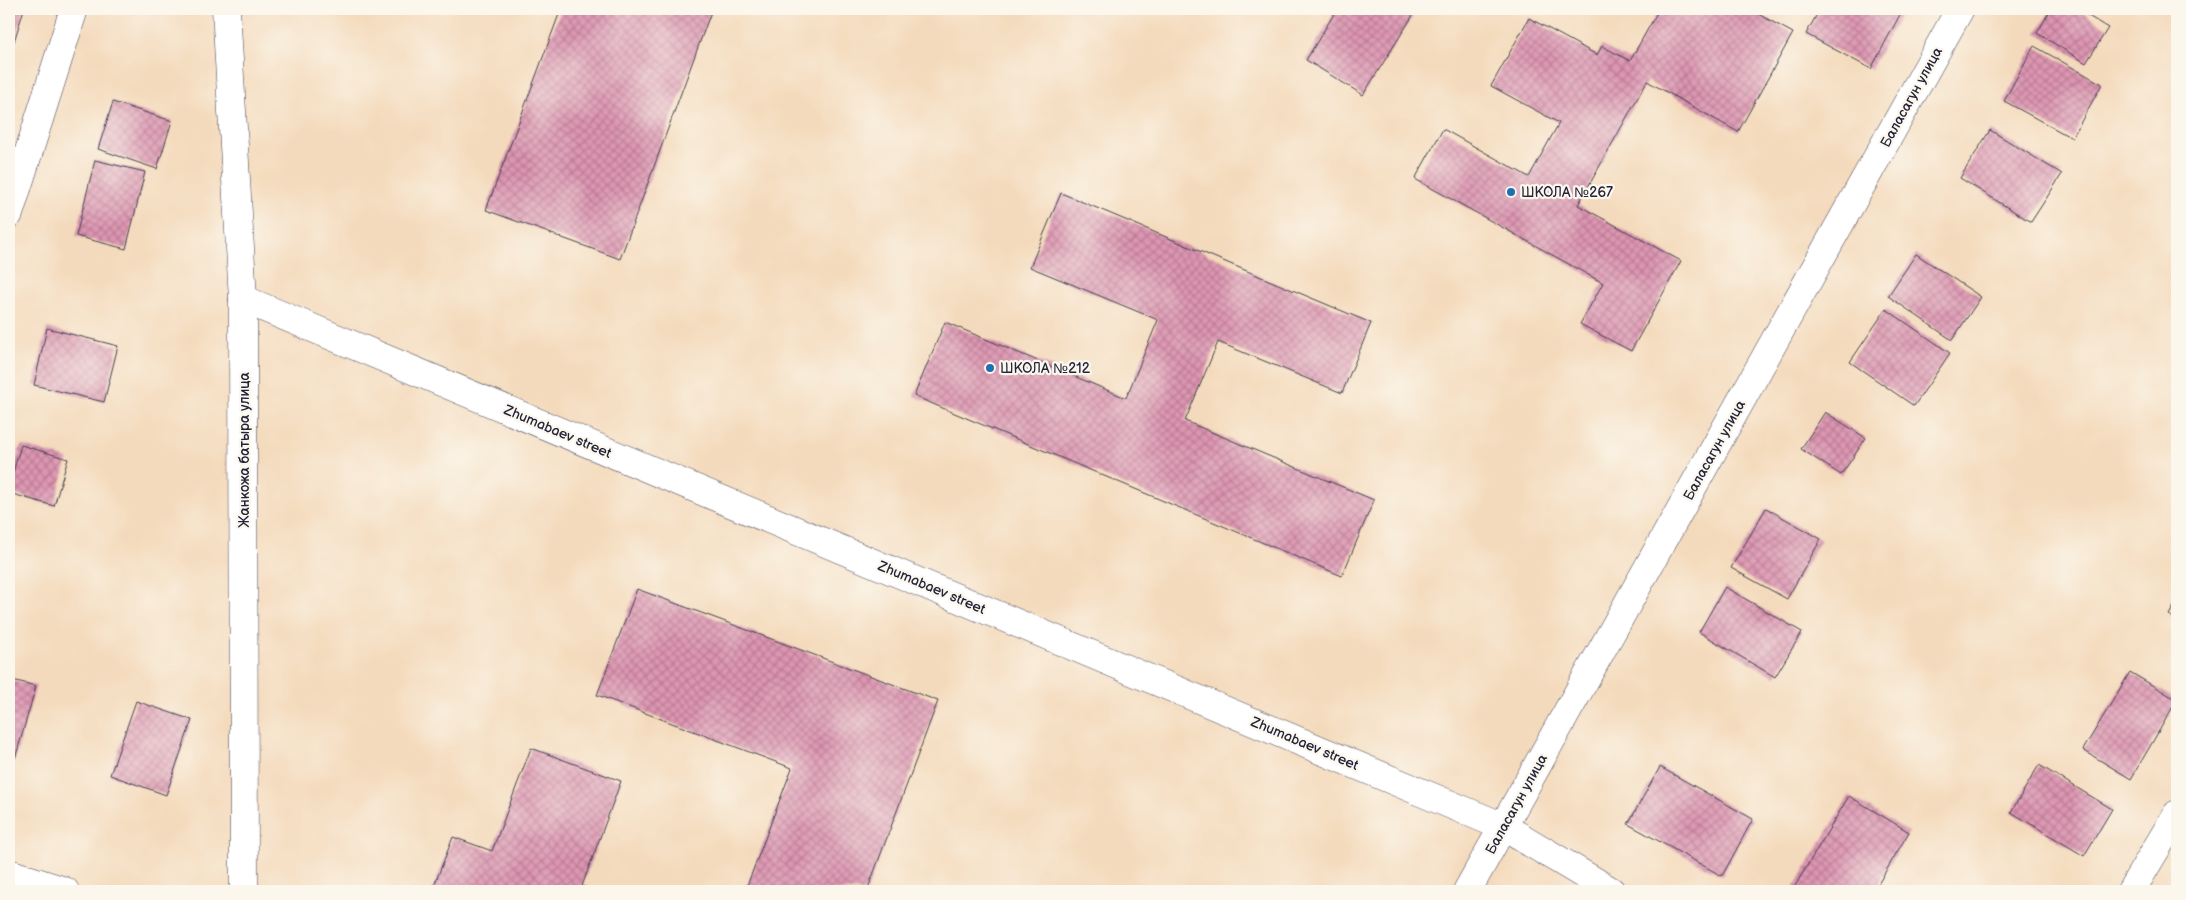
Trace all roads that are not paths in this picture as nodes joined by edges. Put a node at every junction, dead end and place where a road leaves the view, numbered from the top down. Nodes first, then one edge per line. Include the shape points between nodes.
1 (74, 9) edge
2 (226, 9) edge
3 (1960, 9) edge
4 (9, 214) edge
5 (244, 300) junction
6 (2177, 814) edge
7 (1504, 827) junction
8 (9, 873) edge
9 (65, 891) edge
10 (244, 891) edge
11 (1467, 891) edge
12 (1611, 891) edge
13 (2131, 891) edge

1 - 4 street
2 - 5 street, Жанкожа батыра улица
3 - 7 street, Баласагун улица
5 - 7 street, Zhumabaev street
5 - 10 street, Жанкожа батыра улица
6 - 13 street
7 - 11 street, Баласагун улица
7 - 12 street, Zhumabaev street
8 - 9 street

